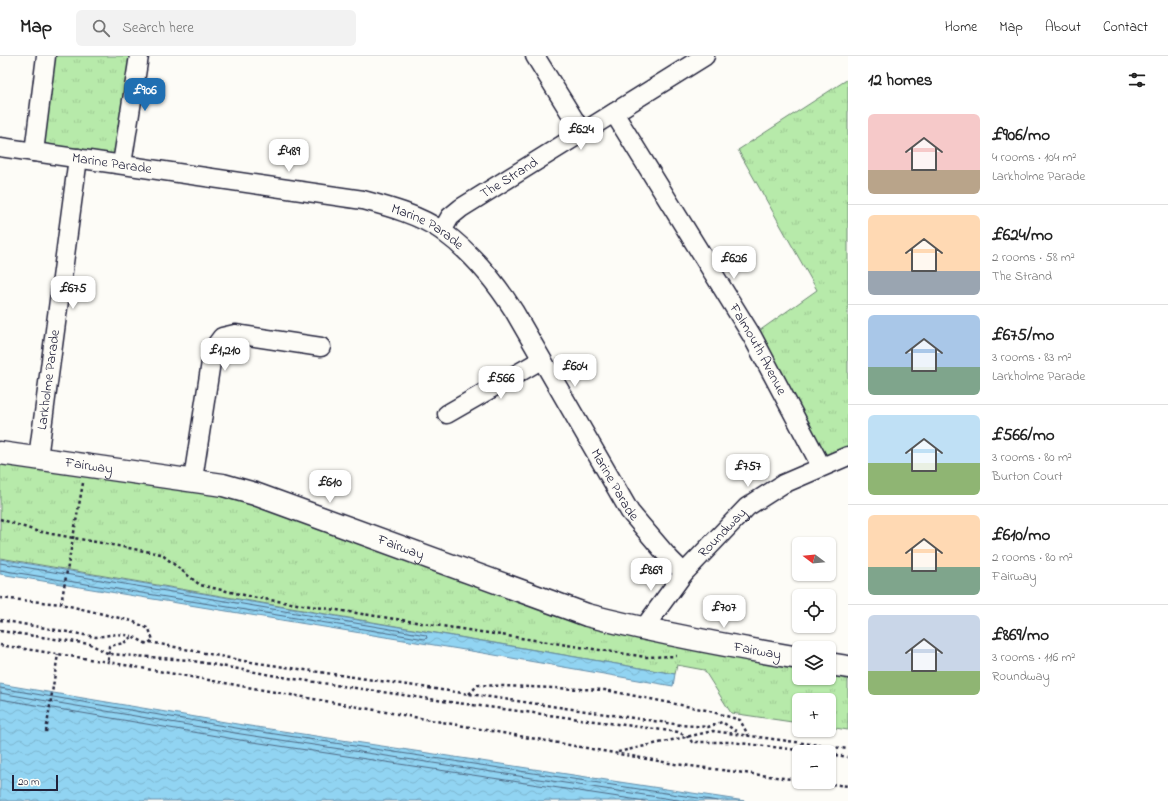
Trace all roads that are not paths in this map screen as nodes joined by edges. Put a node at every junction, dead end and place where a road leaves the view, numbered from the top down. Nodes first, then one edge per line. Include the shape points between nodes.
1 (46, 56) edge
2 (139, 56) edge
3 (535, 56) edge
4 (705, 56) edge
5 (614, 113) junction
6 (582, 132) junction
7 (0, 147) edge
8 (34, 152) junction
9 (78, 158) junction
10 (122, 164) junction
11 (442, 231) junction
12 (321, 348) dead end
13 (541, 360) junction
14 (447, 414) dead end
15 (0, 453) edge
16 (848, 456) edge
17 (38, 458) junction
18 (821, 466) junction
19 (193, 479) junction
20 (684, 573) junction
21 (644, 629) junction
22 (792, 657) edge
23 (836, 665) edge
24 (848, 667) edge

1 - 8 street
2 - 10 street
3 - 6 street
4 - 5 street, The Strand
5 - 6 street, The Strand
5 - 18 street, Falmouth Avenue via 752,336
6 - 11 street, The Strand via 461,208 450,218
7 - 8 street, Marine Parade
8 - 9 street, Marine Parade
9 - 10 street, Marine Parade
9 - 17 street, Larkholme Parade
10 - 11 street, Marine Parade via 363,200 389,207
11 - 13 street, Marine Parade via 467,253 498,287
12 - 19 street via 236,334 222,337 213,349
13 - 14 street
13 - 20 street, Marine Parade via 630,512
15 - 17 street, Fairway
16 - 18 street, Roundway
17 - 19 street, Fairway
18 - 20 street, Roundway via 783,484 747,507
19 - 21 street, Fairway via 255,494 587,615
20 - 21 street, Roundway
21 - 22 street, Fairway
23 - 24 street

